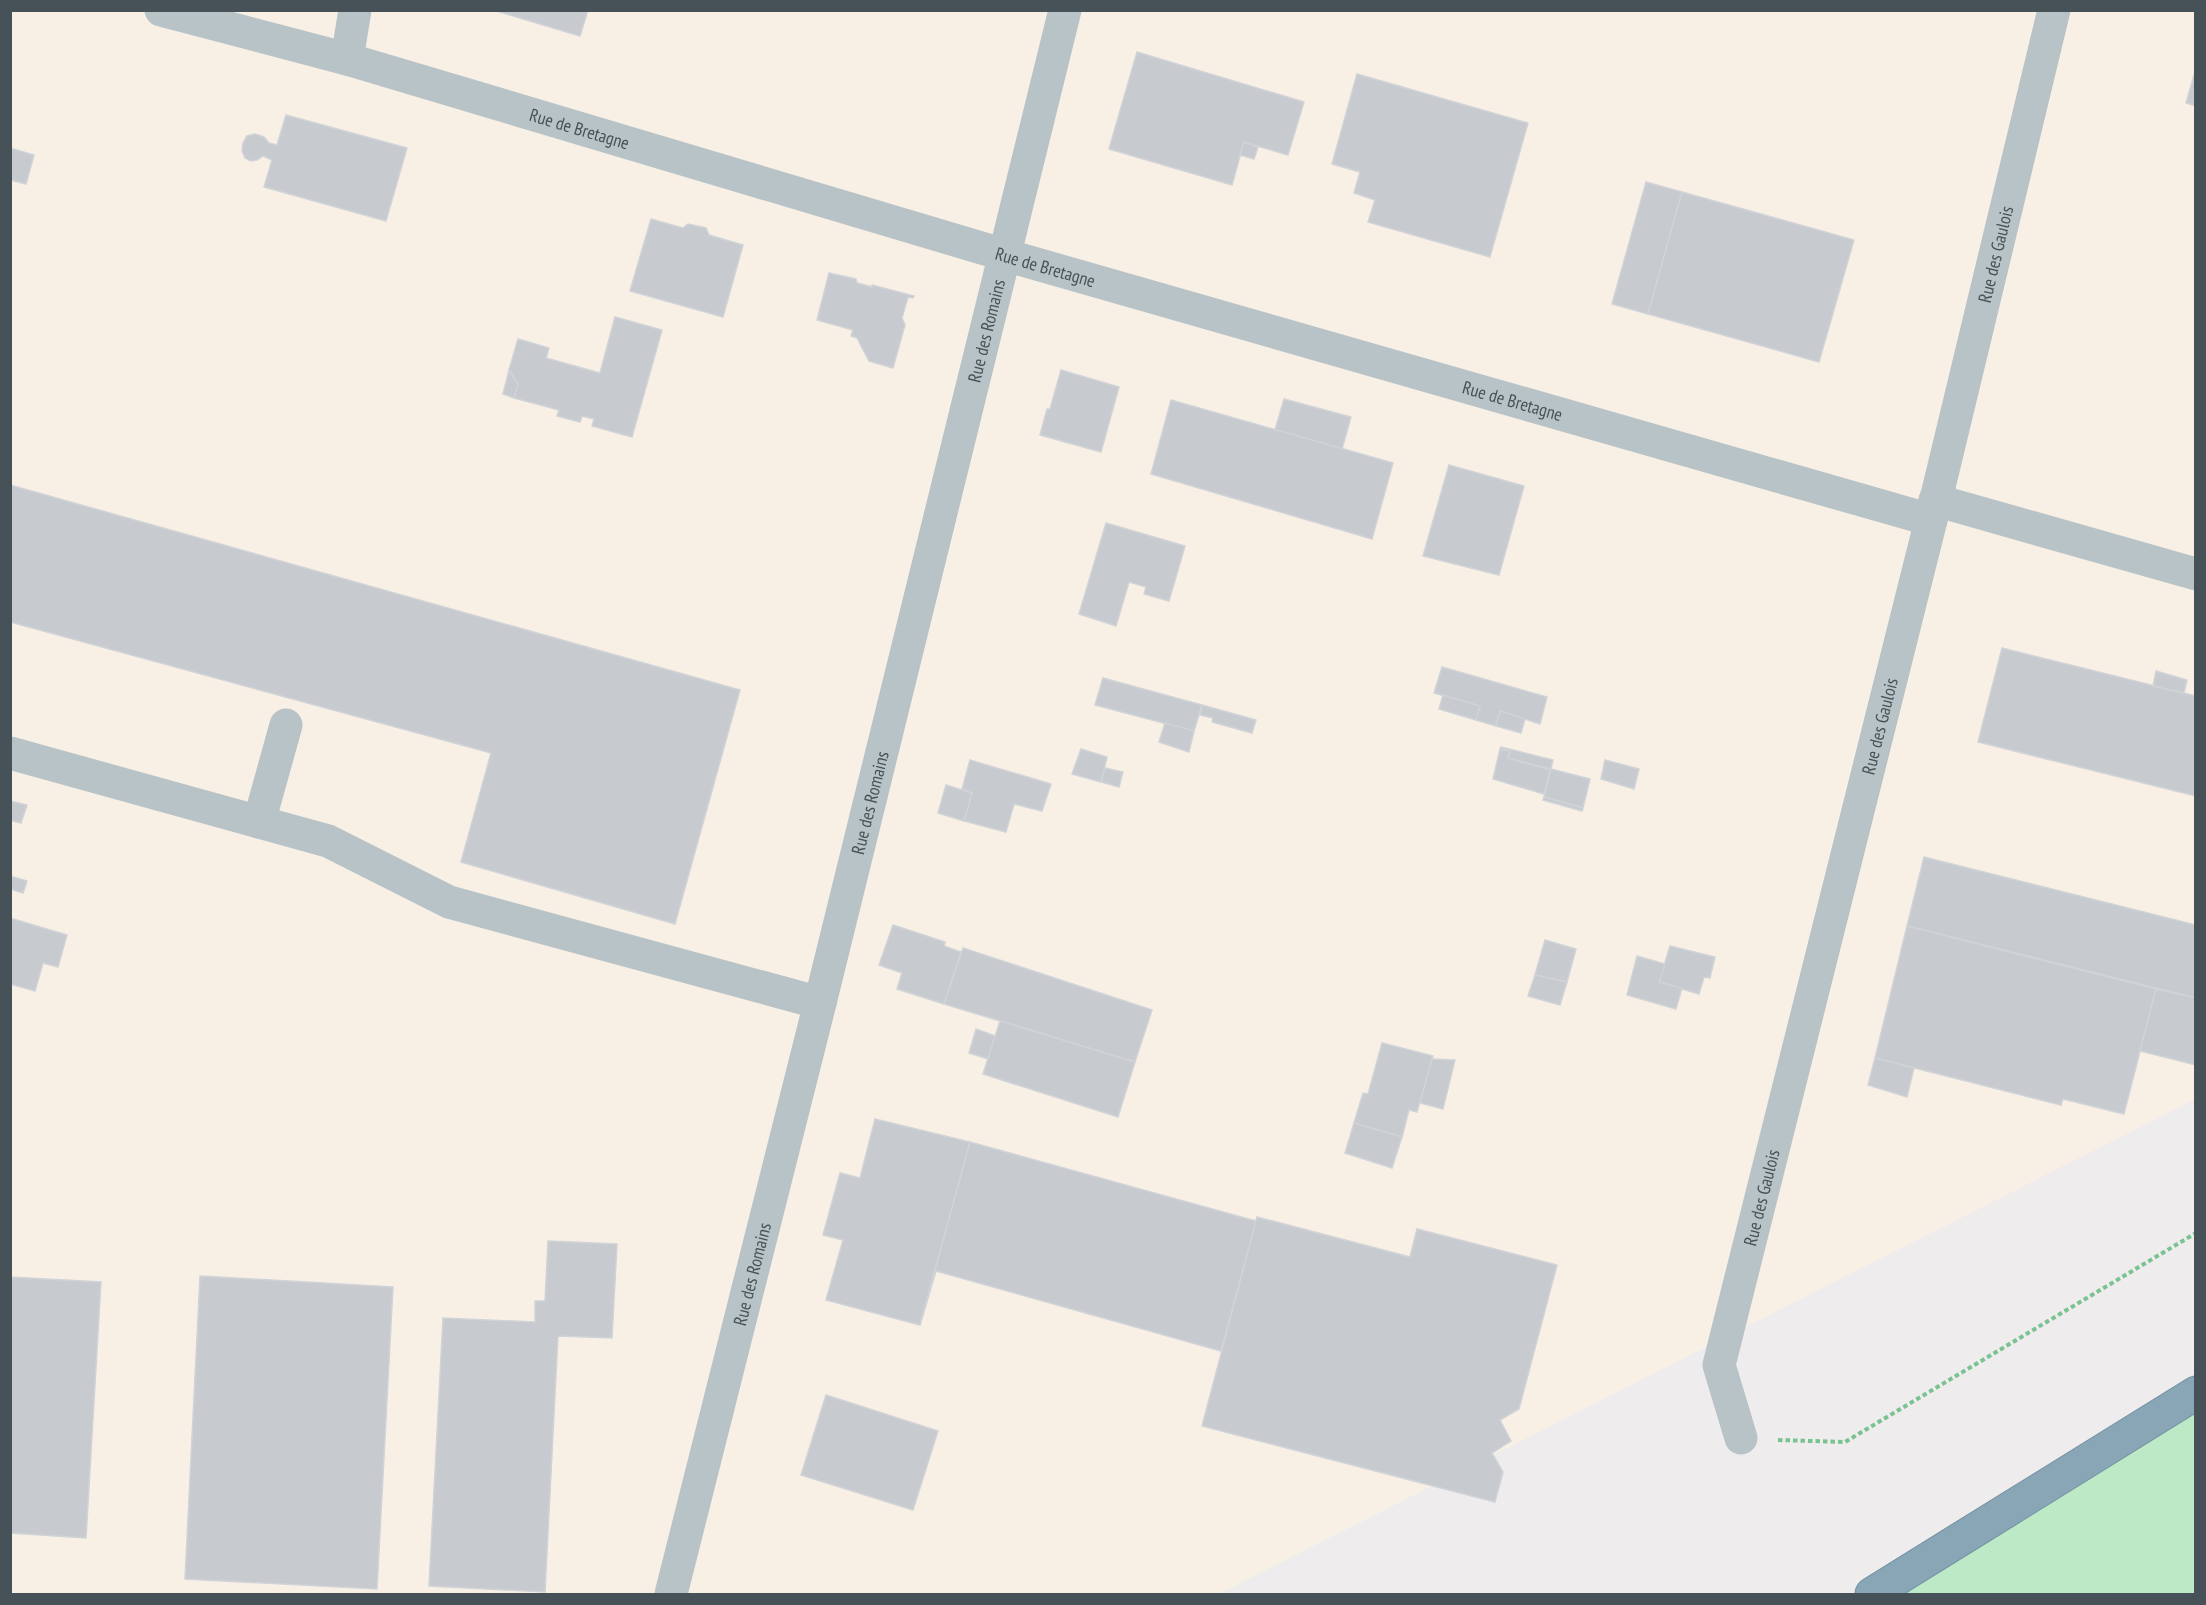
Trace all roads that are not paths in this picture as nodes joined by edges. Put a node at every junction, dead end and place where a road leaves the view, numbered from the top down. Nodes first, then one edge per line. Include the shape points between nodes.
1 (161, 10) edge
2 (355, 10) edge
3 (1065, 10) edge
4 (2054, 10) edge
5 (347, 59) junction
6 (1005, 255) junction
7 (1933, 510) junction
8 (2196, 574) edge
9 (286, 724) dead end
10 (10, 753) edge
11 (259, 822) junction
12 (820, 1003) junction
13 (2196, 1393) edge
14 (1741, 1438) road end
15 (671, 1594) edge
16 (1872, 1594) edge

1 - 5 street, Rue de Bretagne
2 - 5 street
3 - 6 street, Rue des Romains
4 - 7 street, Rue des Gaulois
5 - 6 street, Rue de Bretagne
6 - 7 street, Rue de Bretagne
6 - 12 street, Rue des Romains
7 - 8 street, Rue de Bretagne
7 - 14 street, Rue des Gaulois via 1719,1365
9 - 11 street
10 - 11 street
11 - 12 street via 328,841 449,902
12 - 15 street, Rue des Romains
13 - 16 highway

